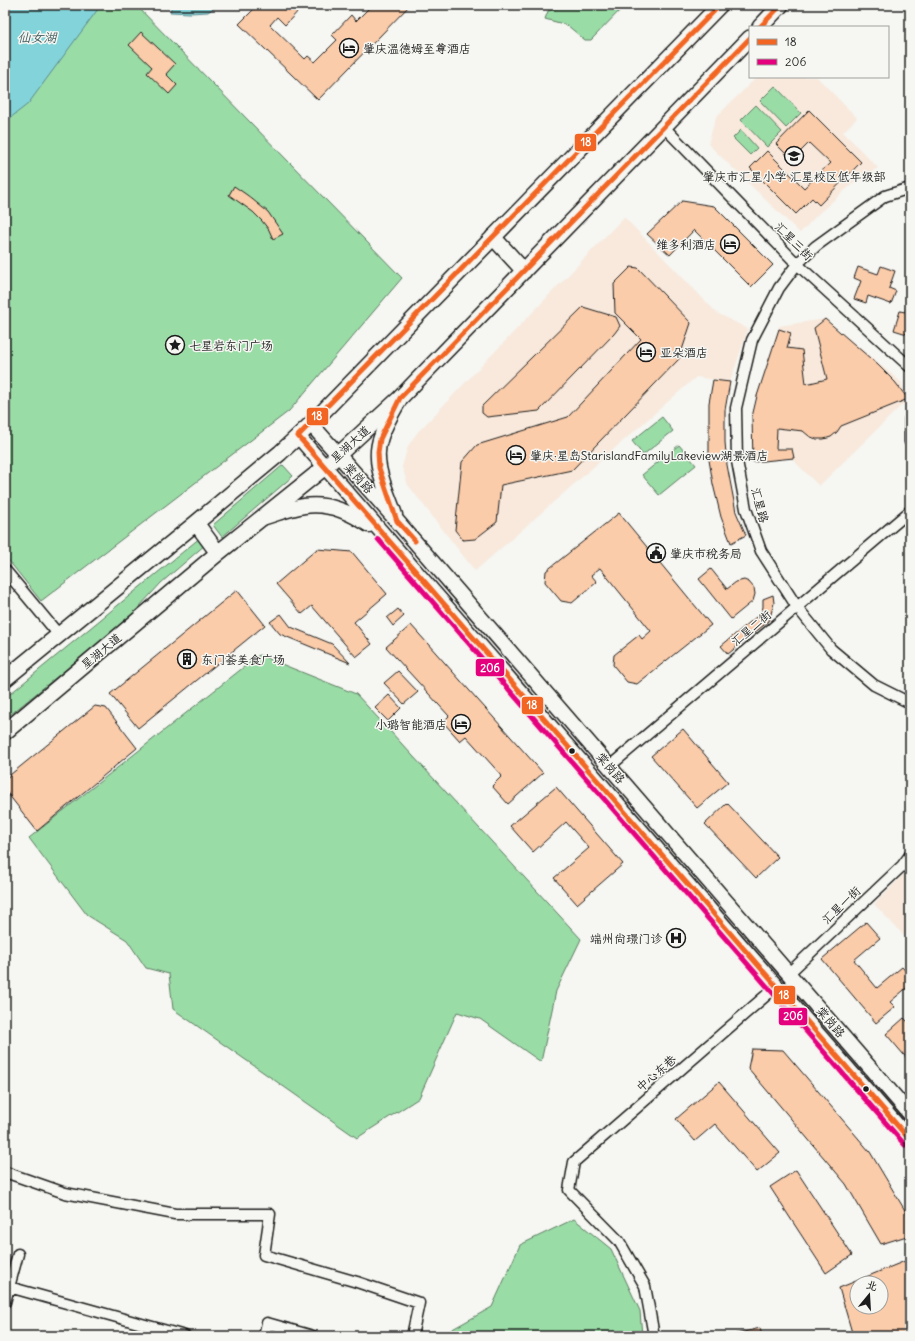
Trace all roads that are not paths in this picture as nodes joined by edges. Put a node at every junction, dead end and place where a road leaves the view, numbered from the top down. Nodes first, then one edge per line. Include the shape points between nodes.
1 (720, 5) edge
2 (782, 5) edge
3 (761, 26) edge
4 (749, 39) edge
5 (664, 128) junction
6 (910, 188) edge
7 (493, 237) junction
8 (797, 264) junction
9 (524, 272) junction
10 (910, 367) edge
11 (400, 398) junction
12 (910, 419) edge
13 (311, 424) junction
14 (298, 436) junction
15 (910, 442) edge
16 (338, 455) junction
17 (324, 467) junction
18 (910, 511) edge
19 (262, 518) junction
20 (397, 521) junction
21 (196, 523) junction
22 (383, 534) junction
23 (218, 554) junction
24 (5, 570) edge
25 (796, 607) junction
26 (59, 635) junction
27 (5, 679) edge
28 (534, 679) junction
29 (519, 690) junction
30 (910, 703) edge
31 (5, 732) edge
32 (610, 766) junction
33 (910, 855) edge
34 (789, 973) junction
35 (776, 986) junction
36 (910, 1114) edge
37 (910, 1138) edge
38 (5, 1172) edge
39 (18, 1254) dead end
40 (9, 1286) junction
41 (5, 1302) edge
42 (185, 1336) edge
43 (264, 1336) edge
44 (313, 1336) edge
45 (412, 1336) edge
46 (654, 1336) edge

1 - 7 main road
2 - 3 main road
4 - 5 main road, 星湖大道
5 - 8 street, 汇星三街
5 - 9 main road, 星湖大道
6 - 8 street, 汇星路 via 885,196 816,246
7 - 9 main road
7 - 13 main road
8 - 10 street, 汇星三街
8 - 25 street, 汇星路 via 779,288 752,340 736,408 737,461 746,510 761,551
9 - 11 main road, 星湖大道
11 - 16 main road, 星湖大道
11 - 20 main road via 380,439 378,452 379,468
12 - 15 street
13 - 14 main road
13 - 16 main road, 棠岗路
14 - 17 main road, 棠岗路
14 - 21 main road
16 - 17 main road, 星湖大道
16 - 20 main road, 棠岗路
17 - 19 main road, 星湖大道
17 - 22 main road, 棠岗路
18 - 25 street, 汇星二街
19 - 22 main road via 304,506 321,505 356,516
19 - 23 main road, 星湖大道
20 - 28 main road, 棠岗路
21 - 23 main road
21 - 26 main road
22 - 29 main road, 棠岗路
23 - 31 main road, 星湖大道
24 - 26 street
25 - 30 street, 汇星路 via 831,649 874,685
25 - 32 street, 汇星二街
26 - 27 main road
28 - 29 main road
28 - 32 main road, 棠岗路
29 - 35 main road, 棠岗路
32 - 34 main road, 棠岗路
33 - 34 street, 汇星一街 via 902,866
34 - 36 main road, 棠岗路
35 - 37 main road, 棠岗路
35 - 46 street, 中心东巷 via 574,1162 569,1190 619,1241 645,1286
38 - 45 street via 65,1192 175,1214 270,1214 264,1255 419,1303
39 - 40 street
40 - 41 street
40 - 42 street
43 - 44 street via 267,1323

